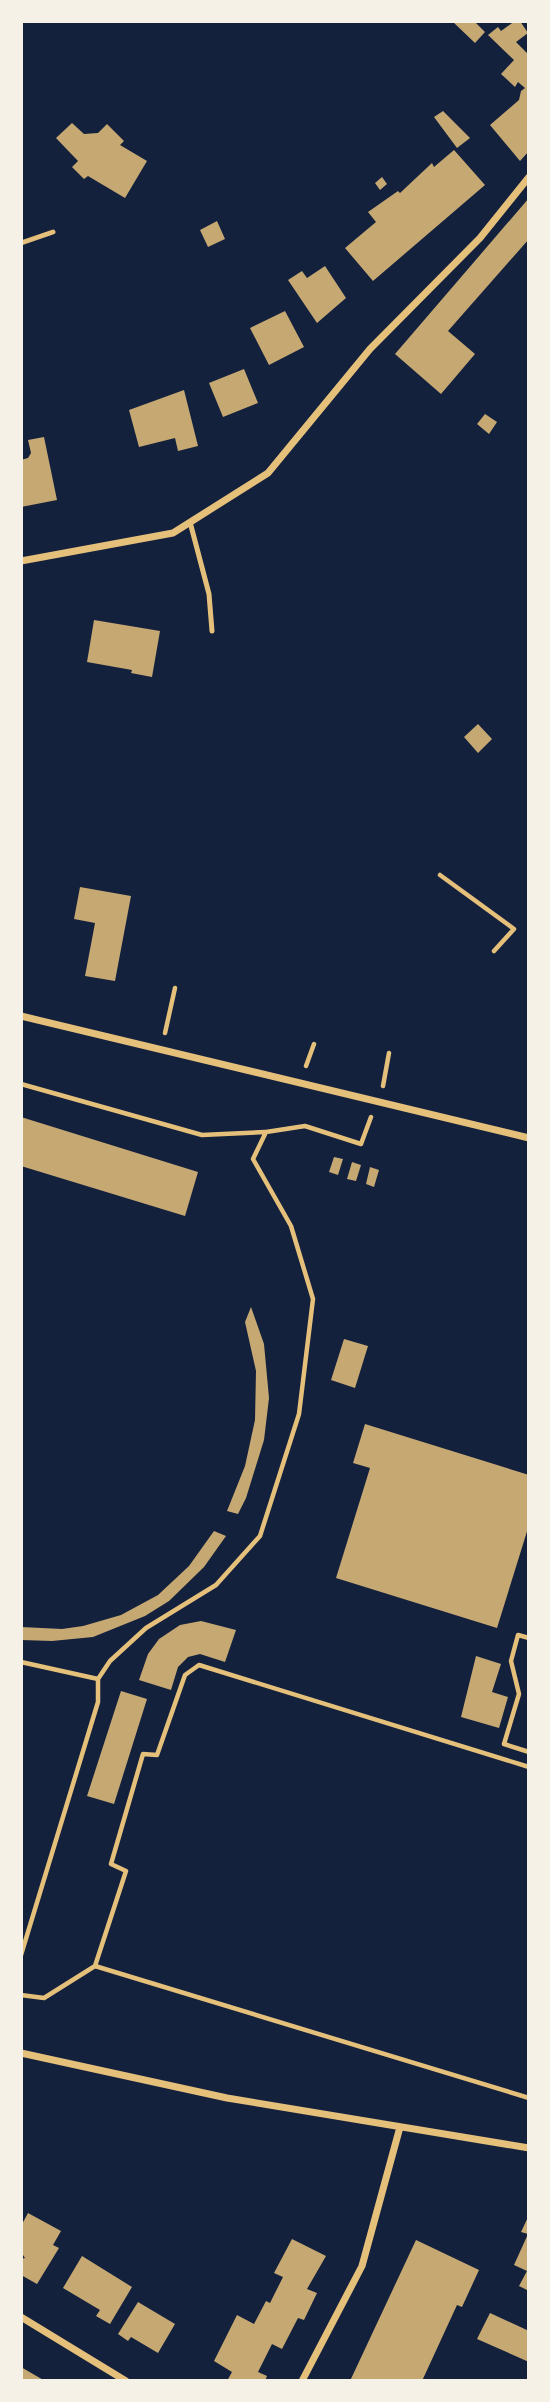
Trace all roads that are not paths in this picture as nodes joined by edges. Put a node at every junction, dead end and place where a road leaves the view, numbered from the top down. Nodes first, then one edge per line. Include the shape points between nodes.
1 (529, 177) edge
2 (53, 232) dead end
3 (21, 243) edge
4 (190, 522) junction
5 (21, 561) edge
6 (212, 631) dead end
7 (21, 1016) edge
8 (529, 1138) edge
9 (21, 2053) edge
10 (400, 2127) junction
11 (529, 2148) edge
12 (21, 2317) edge
13 (126, 2381) edge
14 (302, 2381) edge

1 - 4 street via 480,238 370,349 268,473
2 - 3 lane
4 - 5 street via 173,533
4 - 6 lane via 209,594
7 - 8 street
9 - 10 street via 226,2098
10 - 11 street
10 - 14 street via 362,2266
12 - 13 street

